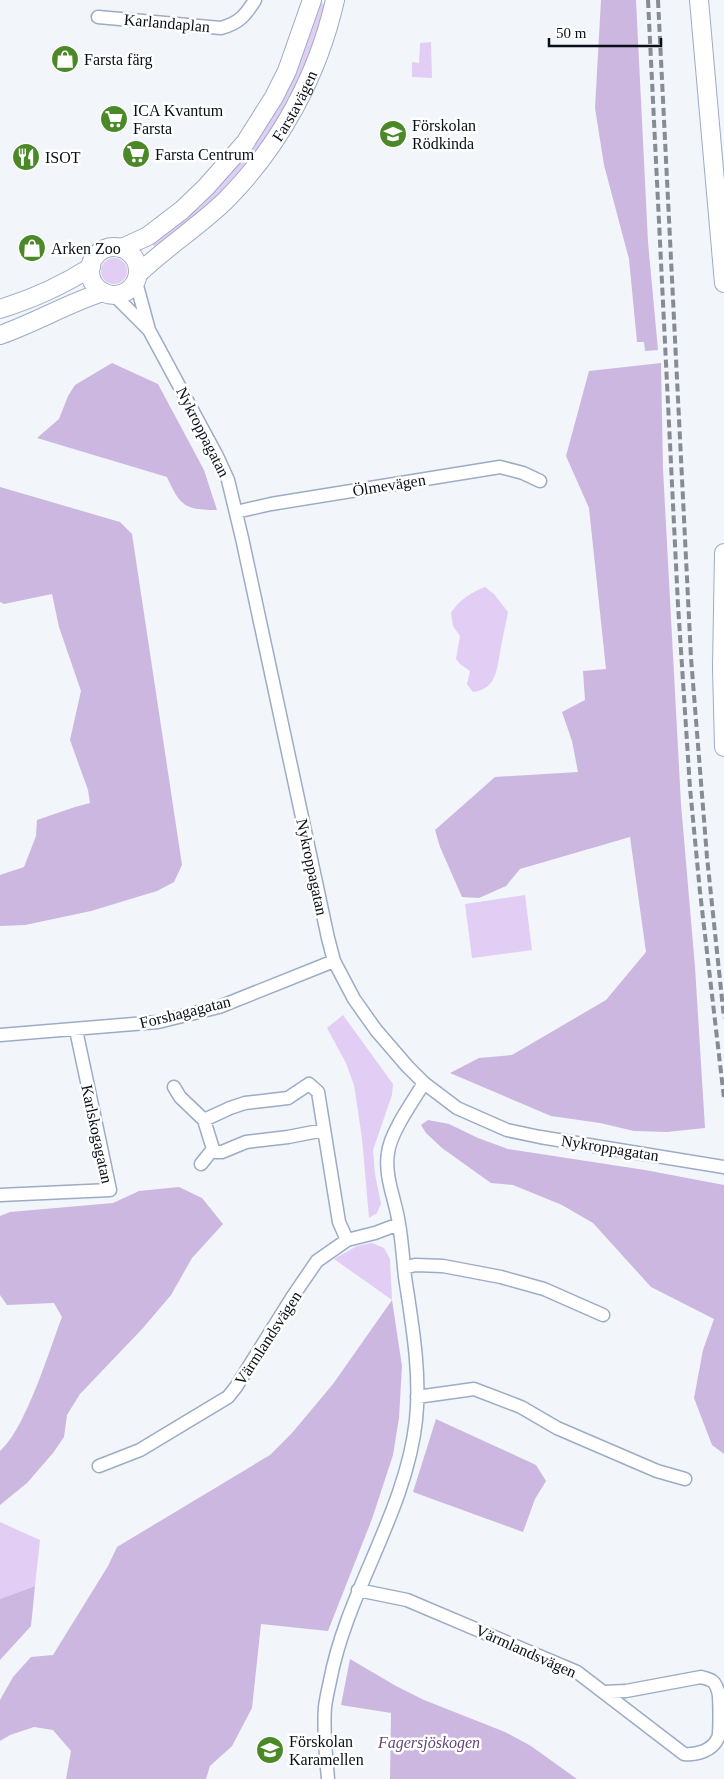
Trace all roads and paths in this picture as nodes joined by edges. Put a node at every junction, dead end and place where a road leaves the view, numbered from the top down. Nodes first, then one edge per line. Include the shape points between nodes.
1 (255, 0) edge
2 (312, 0) edge
3 (335, 0) edge
4 (699, 0) edge
5 (98, 17) dead end
6 (721, 211) edge
7 (122, 248) junction
8 (90, 267) junction
9 (137, 278) junction
10 (724, 283) edge
11 (109, 294) junction
12 (0, 309) edge
13 (148, 330) junction
14 (0, 335) edge
15 (540, 482) dead end
16 (236, 512) junction
17 (724, 553) edge
18 (724, 747) edge
19 (334, 962) junction
20 (76, 1030) junction
21 (0, 1035) edge
22 (424, 1083) junction
23 (174, 1087) dead end
24 (204, 1120) junction
25 (324, 1130) junction
26 (213, 1149) junction
27 (201, 1164) dead end
28 (724, 1166) edge
29 (0, 1195) edge
30 (399, 1224) junction
31 (346, 1240) junction
32 (404, 1268) junction
33 (603, 1315) dead end
34 (417, 1398) junction
35 (99, 1466) dead end
36 (685, 1479) dead end
37 (358, 1590) junction
38 (604, 1692) junction
39 (328, 1779) edge

1 - 5 street, Karlandaplan via 246,14 231,26 220,28
2 - 7 street, Farstavägen via 287,71 245,143 182,210 148,236
3 - 9 street, Farstavägen via 316,62 293,112 265,155 224,202 154,259
4 - 6 street
6 - 10 street
7 - 8 street, Farstavägen via 102,250
7 - 9 street via 131,253 137,264
8 - 11 street via 95,286
8 - 12 street, Farstavägen via 68,282
9 - 11 street, Farstavägen via 126,292
9 - 13 street, Nykroppagatan
11 - 13 street, Nykroppagatan
11 - 14 street, Farstavägen via 89,297
13 - 16 street, Nykroppagatan via 217,456 228,480
15 - 16 street, Ölmevägen via 500,467
16 - 19 street, Nykroppagatan
17 - 18 street
19 - 20 street, Forshagagatan via 220,1007 158,1022
19 - 22 street, Nykroppagatan via 376,1030
20 - 21 street, Forshagagatan
20 - 29 street, Karlskogagatan via 110,1190
22 - 28 street, Nykroppagatan via 457,1108 507,1130
22 - 30 street via 394,1135 388,1152 388,1172
23 - 24 street
24 - 25 street via 245,1103 288,1098 309,1084 318,1092
24 - 26 street
25 - 26 street via 246,1142 222,1152
25 - 31 street via 339,1222
26 - 27 street
30 - 31 street, Värmlandsvägen
30 - 32 street
31 - 35 street, Värmlandsvägen via 318,1261 231,1394 140,1450
32 - 33 street via 443,1266 501,1277 544,1289
32 - 34 street via 413,1329
34 - 36 street via 474,1389 657,1471
34 - 37 street via 411,1451 401,1486
37 - 38 street, Värmlandsvägen via 407,1600 469,1625 577,1672
37 - 39 street via 336,1653 325,1706
38 - 38 street, Värmlandsvägen via 701,1677 712,1681 718,1689 718,1737 701,1753 684,1754

